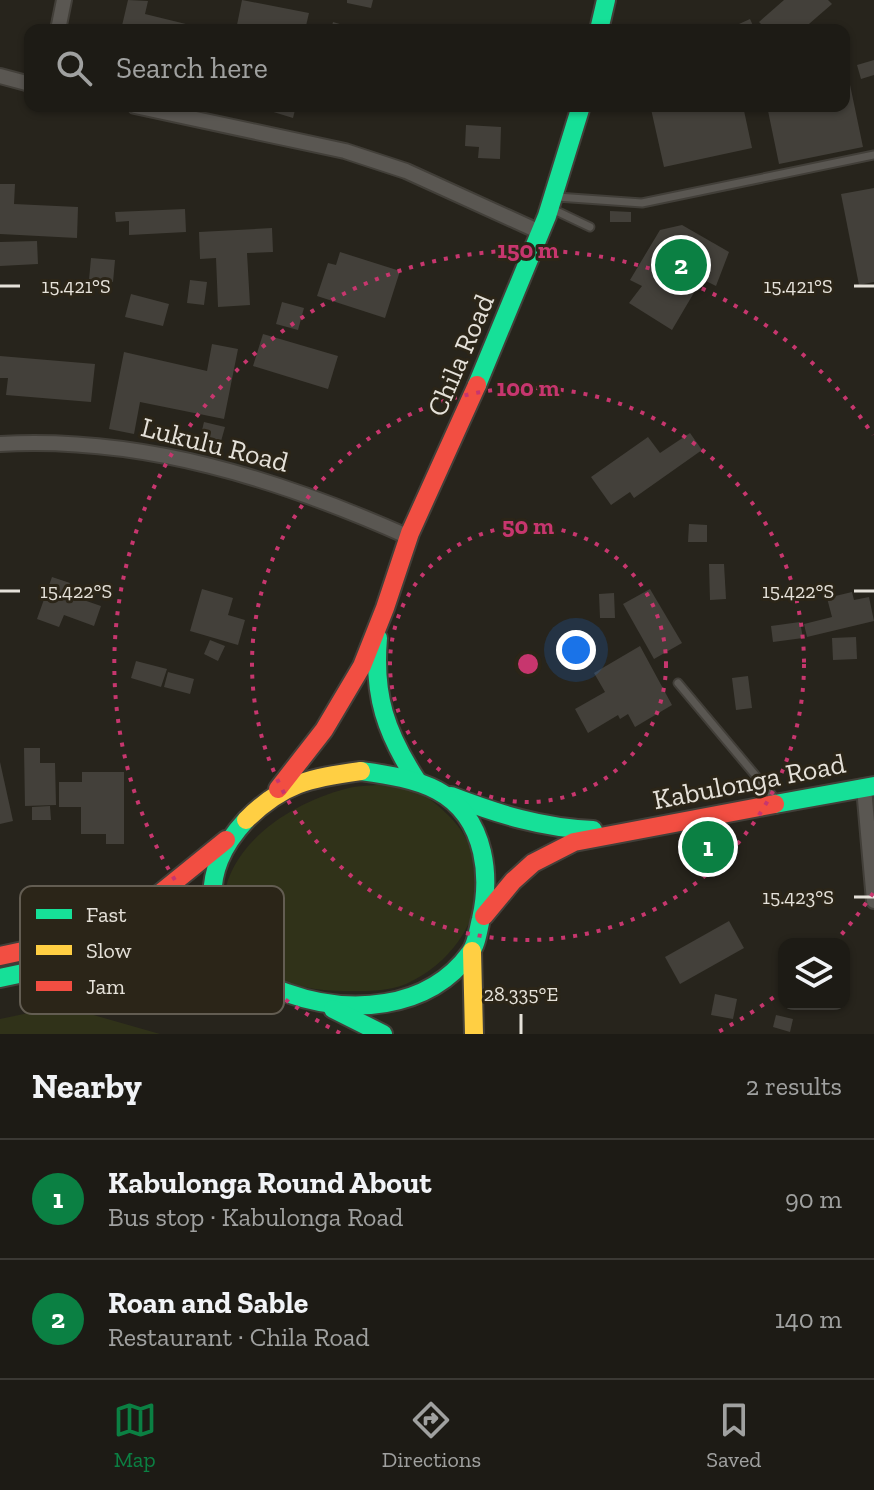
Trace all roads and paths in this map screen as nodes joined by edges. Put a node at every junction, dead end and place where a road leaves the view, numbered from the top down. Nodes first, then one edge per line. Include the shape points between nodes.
1 (64, 0) edge
2 (606, 0) edge
3 (59, 24) edge
4 (600, 24) edge
5 (0, 76) edge
6 (24, 82) edge
7 (163, 112) edge
8 (580, 112) edge
9 (874, 155) edge
10 (552, 203) junction
11 (590, 227) dead end
12 (540, 232) junction
13 (0, 444) edge
14 (409, 537) junction
15 (380, 622) junction
16 (678, 683) dead end
17 (417, 781) junction
18 (869, 787) edge
19 (444, 793) junction
20 (272, 795) junction
21 (779, 804) junction
22 (634, 831) junction
23 (226, 840) junction
24 (169, 886) edge
25 (212, 886) edge
26 (874, 901) edge
27 (481, 920) junction
28 (472, 951) junction
29 (20, 952) edge
30 (0, 956) edge
31 (20, 974) edge
32 (0, 978) edge
33 (284, 992) edge
34 (324, 1005) junction
35 (383, 1034) edge
36 (474, 1034) edge

1 - 3 street
2 - 4 main road
5 - 6 street
7 - 12 street via 345,151 406,171
8 - 10 main road, Chila Road
9 - 10 lane via 642,203
10 - 11 lane
10 - 12 main road, Chila Road
12 - 14 main road, Chila Road via 477,389
13 - 14 street, Lukulu Road via 98,444 217,467 339,506
14 - 15 main road, Chila Road
15 - 17 main road, Chila Road via 379,708
15 - 20 main road, Chila Road via 338,712
16 - 21 lane
17 - 19 main road
17 - 20 main road via 361,771 323,776
18 - 21 main road, Kabulonga Road
18 - 26 street
19 - 22 main road, Kabulonga Road via 548,829
19 - 27 main road via 469,818 480,841 486,890
20 - 23 main road
21 - 22 main road, Kabulonga Road
22 - 27 main road, Kabulonga Road via 574,842 538,858 511,881
23 - 24 main road
23 - 25 main road
27 - 28 main road
28 - 34 main road via 416,996 367,1006
28 - 36 main road
29 - 30 main road
31 - 32 main road
33 - 34 main road
34 - 35 main road

